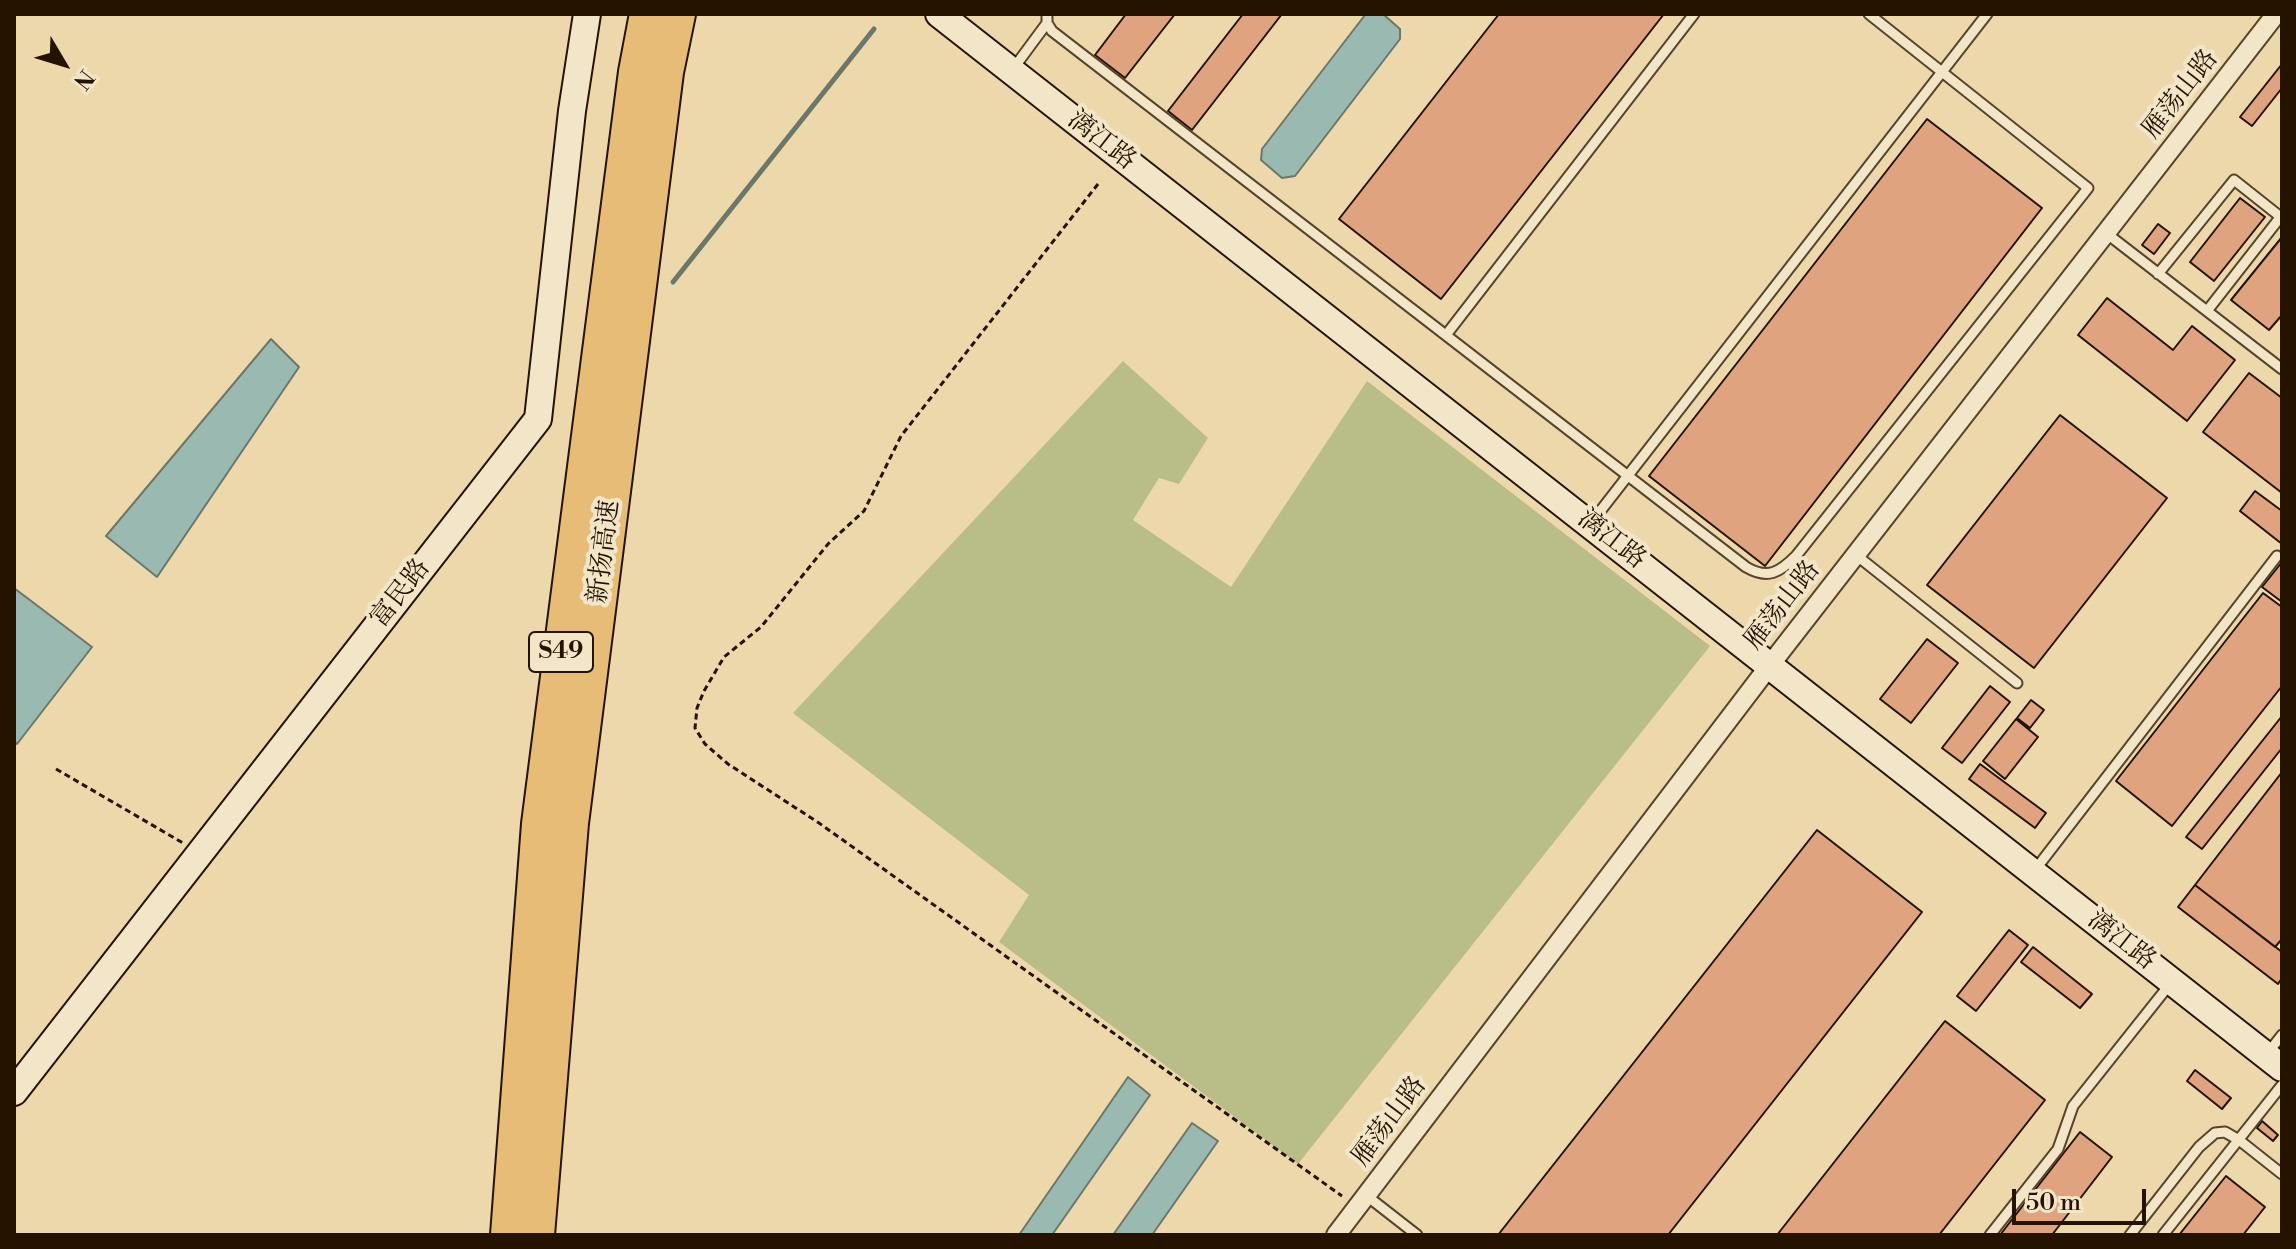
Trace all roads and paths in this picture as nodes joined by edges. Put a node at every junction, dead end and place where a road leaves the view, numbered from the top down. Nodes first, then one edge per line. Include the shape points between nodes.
1 (587, 14) edge
2 (647, 14) edge
3 (678, 14) edge
4 (939, 14) edge
5 (1694, 14) edge
6 (1869, 14) edge
7 (1987, 14) edge
8 (2276, 14) edge
9 (1047, 19) edge
10 (2282, 20) edge
11 (1012, 71) junction
12 (1941, 71) junction
13 (651, 72) junction
14 (1098, 184) dead end
15 (2281, 217) edge
16 (2106, 233) junction
17 (2158, 274) junction
18 (2207, 311) junction
19 (1446, 335) junction
20 (2282, 369) edge
21 (1629, 475) junction
22 (1591, 524) junction
23 (1856, 555) junction
24 (2277, 556) dead end
25 (1770, 665) junction
26 (2017, 683) dead end
27 (56, 769) dead end
28 (200, 853) junction
29 (2033, 872) junction
30 (2172, 982) junction
31 (2282, 1035) edge
32 (2274, 1062) edge
33 (2282, 1085) edge
34 (14, 1092) edge
35 (2239, 1140) junction
36 (2282, 1174) edge
37 (1362, 1202) junction
38 (508, 1235) edge
39 (537, 1235) edge
40 (1336, 1235) edge
41 (1417, 1235) edge
42 (1990, 1235) edge
43 (2130, 1235) edge
44 (2163, 1235) edge

1 - 28 street, 富民路 via 538,419
2 - 13 highway, 新扬高速 / S49
3 - 13 highway, 新扬高速 / S49
4 - 11 street, 漓江路
5 - 19 lane
6 - 12 lane
7 - 12 lane
8 - 10 lane
8 - 16 street, 雁荡山路
9 - 11 lane
9 - 19 lane via 1052,31
11 - 22 street, 漓江路
12 - 21 lane
12 - 21 lane via 2088,188 1796,556 1777,572 1766,575 1746,567
13 - 38 highway, 新扬高速 / S49 via 539,824
13 - 39 highway, 新扬高速 / S49 via 571,823
14 - 37 path via 901,436 864,511 828,544 761,627 724,657 697,708 695,728 728,764
15 - 17 lane via 2234,180
15 - 18 lane
16 - 17 lane
16 - 23 street, 雁荡山路
17 - 18 lane
18 - 20 lane
19 - 21 lane
21 - 22 lane
22 - 25 street, 漓江路
23 - 25 street, 雁荡山路
23 - 26 lane
24 - 29 lane
25 - 29 street, 漓江路
25 - 37 street, 雁荡山路
27 - 28 path
28 - 34 street, 富民路
29 - 30 street, 漓江路
30 - 32 street, 漓江路
30 - 42 lane via 2073,1106 2058,1149
31 - 32 lane
33 - 35 lane
35 - 36 lane
35 - 43 lane via 2225,1132 2204,1142
35 - 44 lane
37 - 40 street, 雁荡山路
37 - 41 lane

